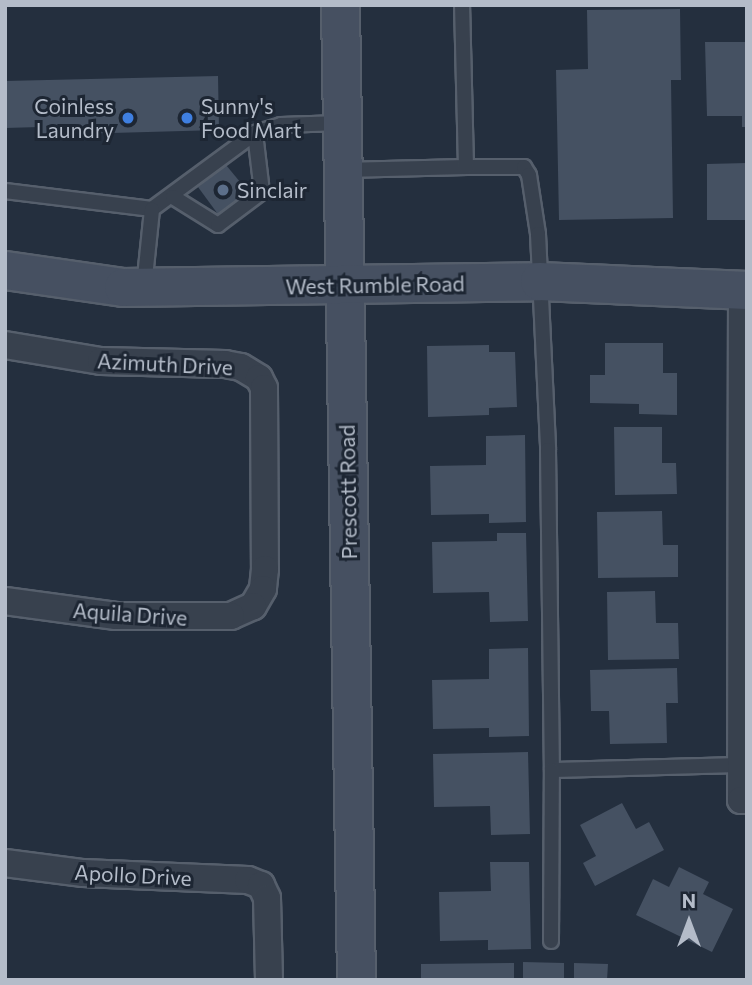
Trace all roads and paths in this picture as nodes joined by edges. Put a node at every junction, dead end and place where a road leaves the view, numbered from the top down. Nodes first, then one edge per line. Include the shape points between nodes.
1 (340, 5) edge
2 (462, 5) edge
3 (342, 123) junction
4 (256, 133) junction
5 (466, 167) junction
6 (343, 170) junction
7 (6, 194) edge
8 (173, 197) junction
9 (152, 209) junction
10 (5, 270) edge
11 (539, 281) junction
12 (144, 287) junction
13 (345, 287) junction
14 (744, 290) edge
15 (5, 345) edge
16 (5, 601) edge
17 (253, 606) joint
18 (741, 765) junction
19 (552, 770) junction
20 (744, 800) edge
21 (5, 863) edge
22 (551, 941) dead end
23 (269, 980) edge
24 (356, 980) edge

1 - 3 main road, Prescott Road
2 - 5 lane
3 - 4 lane via 281,125
3 - 6 main road, Prescott Road
4 - 8 lane
4 - 8 lane via 262,192 218,225
5 - 6 lane
5 - 11 lane via 524,167 529,176
6 - 13 main road, Prescott Road
7 - 9 lane
8 - 9 lane
9 - 12 lane
10 - 12 main road, West Rumble Road via 49,279
11 - 13 main road, West Rumble Road
11 - 14 main road, West Rumble Road
11 - 19 lane via 548,450
12 - 13 main road, West Rumble Road
13 - 24 main road, Prescott Road
14 - 18 street
15 - 17 street, Azimuth Drive via 101,361 225,364 259,378 264,388 265,569
16 - 17 street, Aquila Drive via 116,616 199,619 231,616
18 - 19 lane
18 - 20 street
19 - 22 lane
21 - 23 street, Apollo Drive via 83,873 248,880 261,885 267,898

